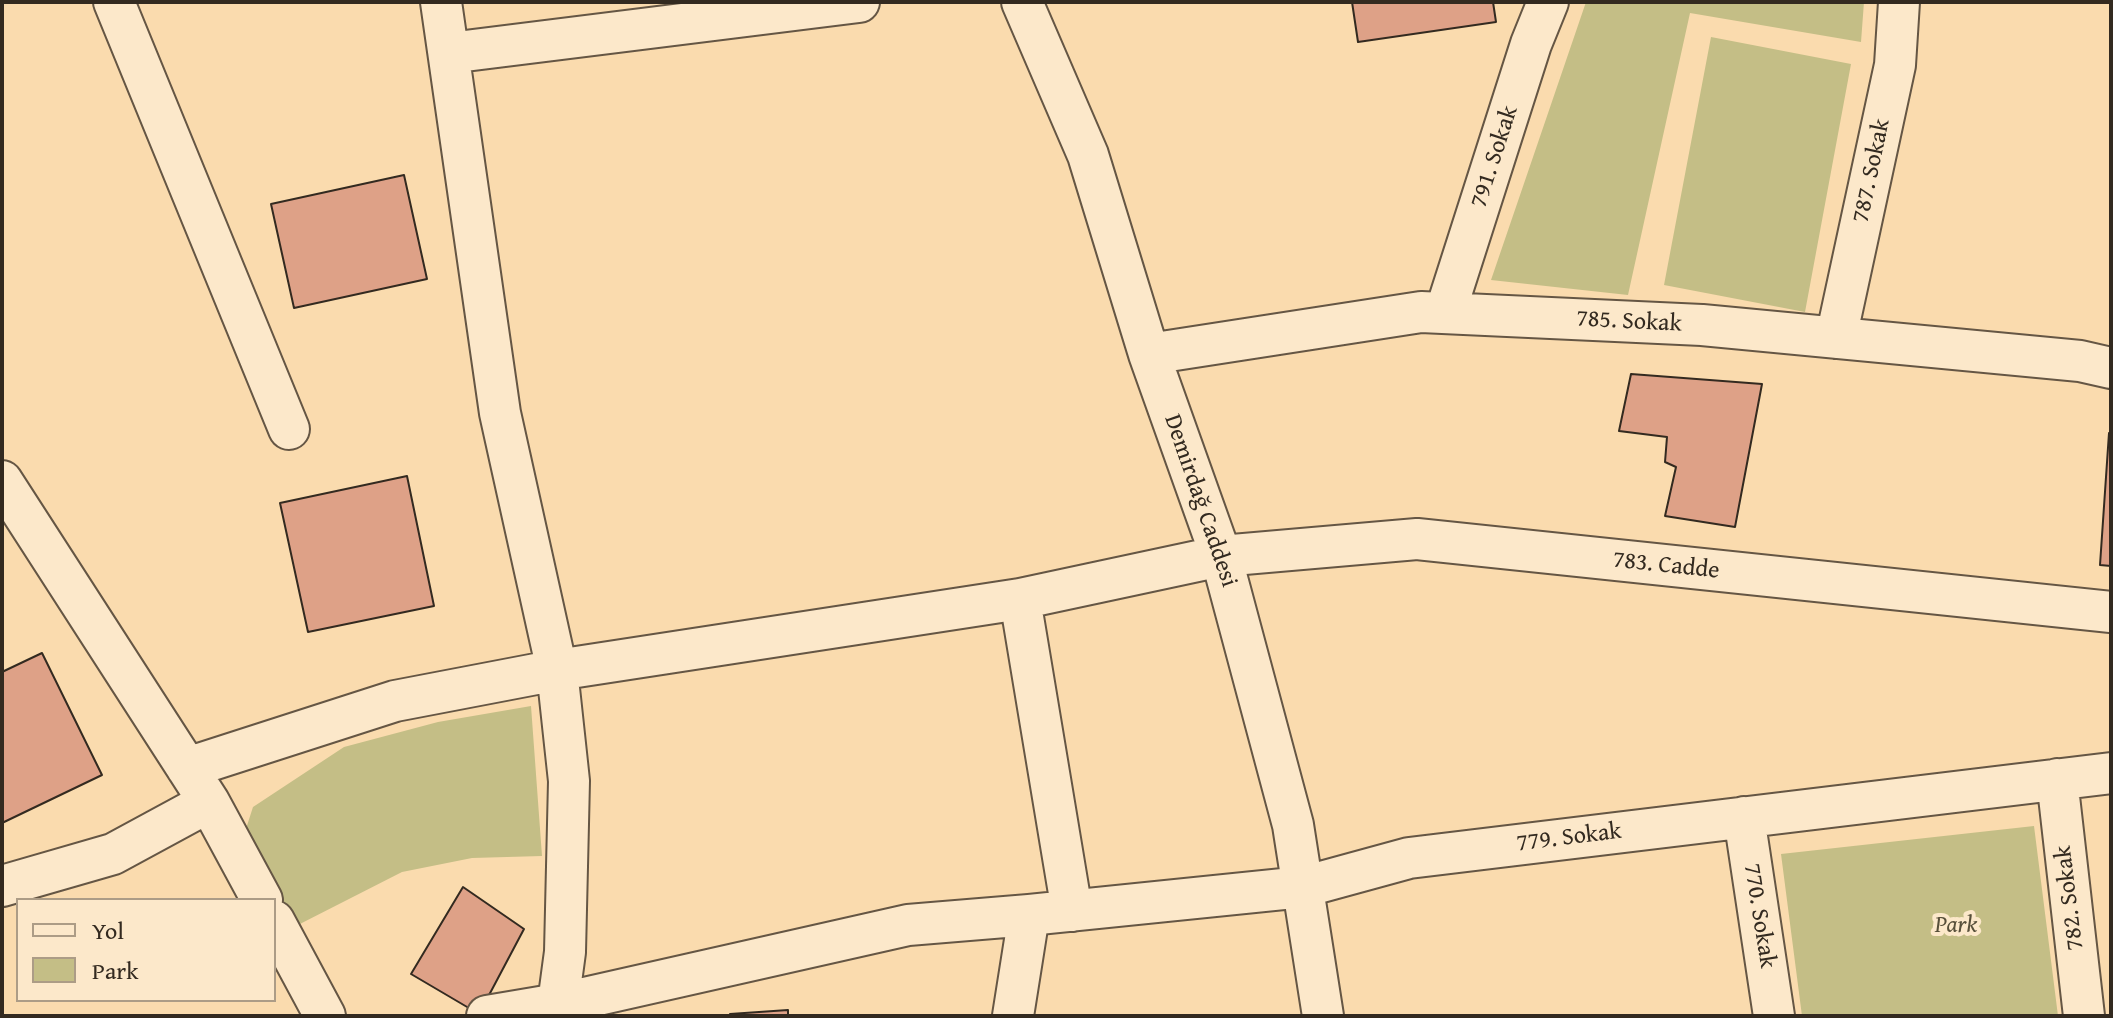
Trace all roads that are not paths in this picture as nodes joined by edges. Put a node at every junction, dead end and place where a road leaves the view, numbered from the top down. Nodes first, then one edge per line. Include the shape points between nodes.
1 (114, 2) edge
2 (441, 2) edge
3 (859, 2) edge
4 (1022, 2) edge
5 (1548, 2) edge
6 (1899, 2) edge
7 (449, 53) junction
8 (1445, 313) junction
9 (1836, 338) junction
10 (1149, 354) junction
11 (2111, 368) edge
12 (289, 429) dead end
13 (2, 481) edge
14 (1221, 556) junction
15 (1020, 599) junction
16 (2111, 612) edge
17 (557, 670) junction
18 (187, 768) junction
19 (2111, 773) edge
20 (2057, 779) junction
21 (209, 802) junction
22 (1744, 817) junction
23 (2, 886) edge
24 (1303, 887) junction
25 (261, 898) edge
26 (1072, 911) junction
27 (1029, 915) junction
28 (276, 925) edge
29 (558, 1004) junction
30 (325, 1016) edge
31 (487, 1016) edge
32 (1013, 1016) edge
33 (1323, 1016) edge
34 (1774, 1016) edge
35 (2084, 1016) edge

1 - 12 street
2 - 7 street
3 - 7 street
4 - 10 street, Demirdağ Caddesi via 1088,155
5 - 8 street, 791. Sokak
6 - 9 street, 787. Sokak via 1895,65
7 - 17 street via 500,413
8 - 9 street, 785. Sokak via 1702,325
8 - 10 street, 785. Sokak via 1421,312
9 - 11 street, 785. Sokak
10 - 14 street, Demirdağ Caddesi
13 - 18 street
14 - 15 street, 783. Cadde
14 - 16 street, 783. Cadde via 1417,539
14 - 24 street, Demirdağ Caddesi via 1293,825
15 - 17 street, 783. Cadde
15 - 26 street
17 - 18 street, 783. Cadde via 395,701
17 - 29 street via 569,781 565,952
18 - 21 street
19 - 20 street, 779. Sokak
20 - 22 street, 779. Sokak
20 - 35 street, 782. Sokak
21 - 23 street via 113,854
21 - 25 street
22 - 24 street, 779. Sokak via 1409,858
22 - 34 street, 770. Sokak
24 - 26 street, 779. Sokak
24 - 33 street, Demirdağ Caddesi
26 - 27 street, 779. Sokak
27 - 29 street, 779. Sokak via 908,925
27 - 32 street
28 - 30 street
29 - 31 street, 779. Sokak

